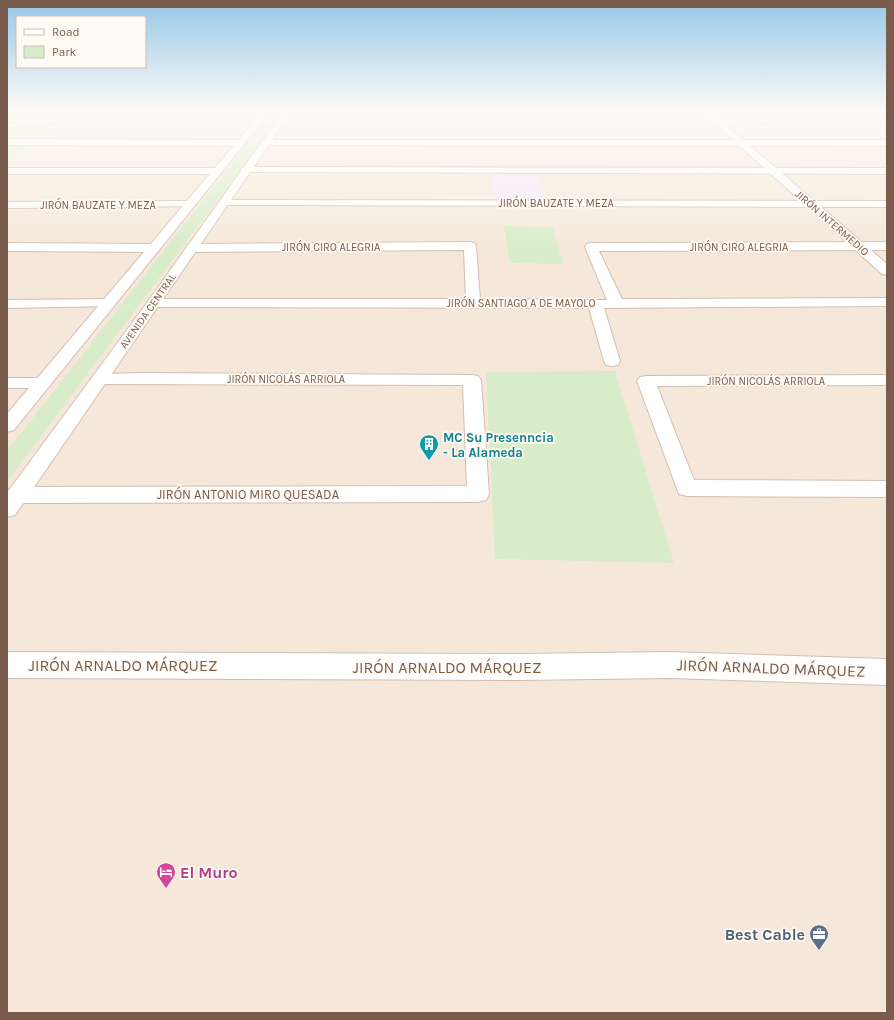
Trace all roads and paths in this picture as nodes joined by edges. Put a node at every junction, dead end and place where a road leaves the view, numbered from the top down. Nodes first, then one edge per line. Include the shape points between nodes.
1 (228, 159) edge
2 (254, 159) edge
3 (759, 159) edge
4 (246, 170) junction
5 (464, 170) junction
6 (561, 170) junction
7 (7, 171) edge
8 (217, 171) junction
9 (773, 171) junction
10 (887, 171) edge
11 (576, 203) junction
12 (190, 204) junction
13 (224, 204) junction
14 (468, 204) junction
15 (810, 204) junction
16 (887, 204) edge
17 (7, 205) edge
18 (859, 246) junction
19 (887, 246) edge
20 (7, 247) edge
21 (154, 248) junction
22 (192, 248) junction
23 (887, 271) edge
24 (887, 302) edge
25 (109, 303) junction
26 (154, 303) junction
27 (616, 303) junction
28 (7, 304) edge
29 (473, 304) junction
30 (595, 304) junction
31 (612, 360) dead end
32 (100, 379) junction
33 (887, 380) edge
34 (7, 383) edge
35 (42, 383) junction
36 (7, 426) edge
37 (887, 489) edge
38 (478, 494) joint
39 (12, 502) edge
40 (7, 665) edge
41 (887, 672) edge

1 - 8 street
2 - 4 street, AVENIDA CENTRAL
3 - 9 street, JIRÓN INTERMEDIO
4 - 5 street
4 - 13 street, AVENIDA CENTRAL
5 - 6 street
5 - 14 street
6 - 9 street
6 - 11 street
7 - 8 street
8 - 12 street
9 - 10 street
9 - 15 street, JIRÓN INTERMEDIO
11 - 14 street, JIRÓN BAUZATE Y MEZA
11 - 15 street, JIRÓN BAUZATE Y MEZA
12 - 17 street, JIRÓN BAUZATE Y MEZA
12 - 21 street
13 - 14 street, JIRÓN BAUZATE Y MEZA
13 - 22 street, AVENIDA CENTRAL
15 - 16 street, JIRÓN BAUZATE Y MEZA
15 - 18 street, JIRÓN INTERMEDIO
18 - 19 street, JIRÓN CIRO ALEGRIA
18 - 23 street, JIRÓN INTERMEDIO
18 - 27 street, JIRÓN CIRO ALEGRIA via 591,247
20 - 21 street
21 - 25 street
22 - 26 street, AVENIDA CENTRAL
22 - 29 street, JIRÓN CIRO ALEGRIA via 470,246
24 - 27 street, JIRÓN SANTIAGO A DE MAYOLO
25 - 28 street
25 - 35 street
26 - 29 street, JIRÓN SANTIAGO A DE MAYOLO
26 - 32 street, AVENIDA CENTRAL
27 - 30 street, JIRÓN SANTIAGO A DE MAYOLO
29 - 30 street, JIRÓN SANTIAGO A DE MAYOLO
30 - 31 street
32 - 38 street, JIRÓN NICOLÁS ARRIOLA via 472,380
32 - 39 street, AVENIDA CENTRAL
33 - 37 street, JIRÓN NICOLÁS ARRIOLA via 646,382 687,488
34 - 35 street
35 - 36 street
38 - 39 street, JIRÓN ANTONIO MIRO QUESADA
40 - 41 street, JIRÓN ARNALDO MÁRQUEZ via 669,665

